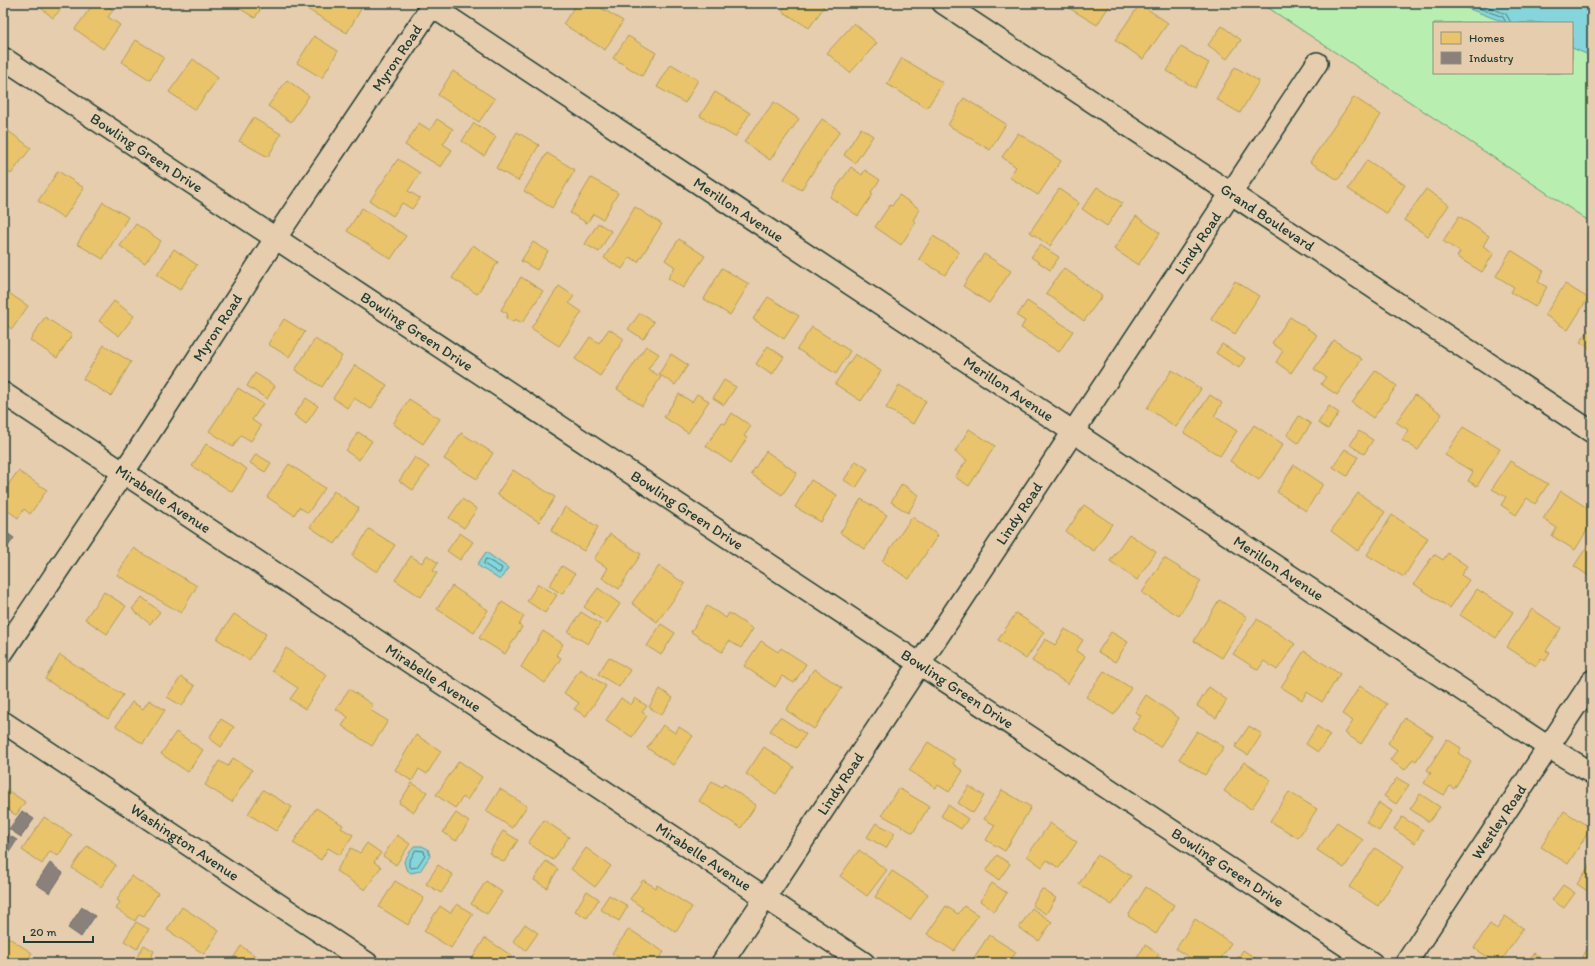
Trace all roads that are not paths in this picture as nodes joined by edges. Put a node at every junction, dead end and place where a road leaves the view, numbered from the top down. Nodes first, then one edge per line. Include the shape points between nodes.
1 (943, 3) edge
2 (431, 4) edge
3 (3, 58) edge
4 (1317, 63) dead end
5 (1231, 193) junction
6 (275, 239) junction
7 (3, 393) edge
8 (1074, 431) junction
9 (1592, 432) edge
10 (123, 472) junction
11 (3, 652) edge
12 (919, 664) junction
13 (1592, 681) edge
14 (3, 722) edge
15 (1548, 747) junction
16 (1592, 773) edge
17 (765, 897) junction
18 (367, 963) edge
19 (722, 963) edge
20 (864, 963) edge
21 (1372, 963) edge
22 (1406, 963) edge

1 - 5 street, Grand Boulevard
2 - 6 street, Myron Road
2 - 8 street, Merillon Avenue
3 - 6 street, Bowling Green Drive
4 - 5 street, Lindy Road
5 - 8 street, Lindy Road
5 - 9 street, Grand Boulevard
6 - 10 street, Myron Road
6 - 12 street, Bowling Green Drive
7 - 10 street, Mirabelle Avenue
8 - 12 street, Lindy Road
8 - 15 street, Merillon Avenue
10 - 11 street, Myron Road
10 - 17 street, Mirabelle Avenue
12 - 17 street, Lindy Road
12 - 21 street, Bowling Green Drive
13 - 15 street, Westley Road
14 - 18 street, Washington Avenue
15 - 16 street, Merillon Avenue
15 - 22 street, Westley Road
17 - 19 street, Lindy Road
17 - 20 street, Mirabelle Avenue

